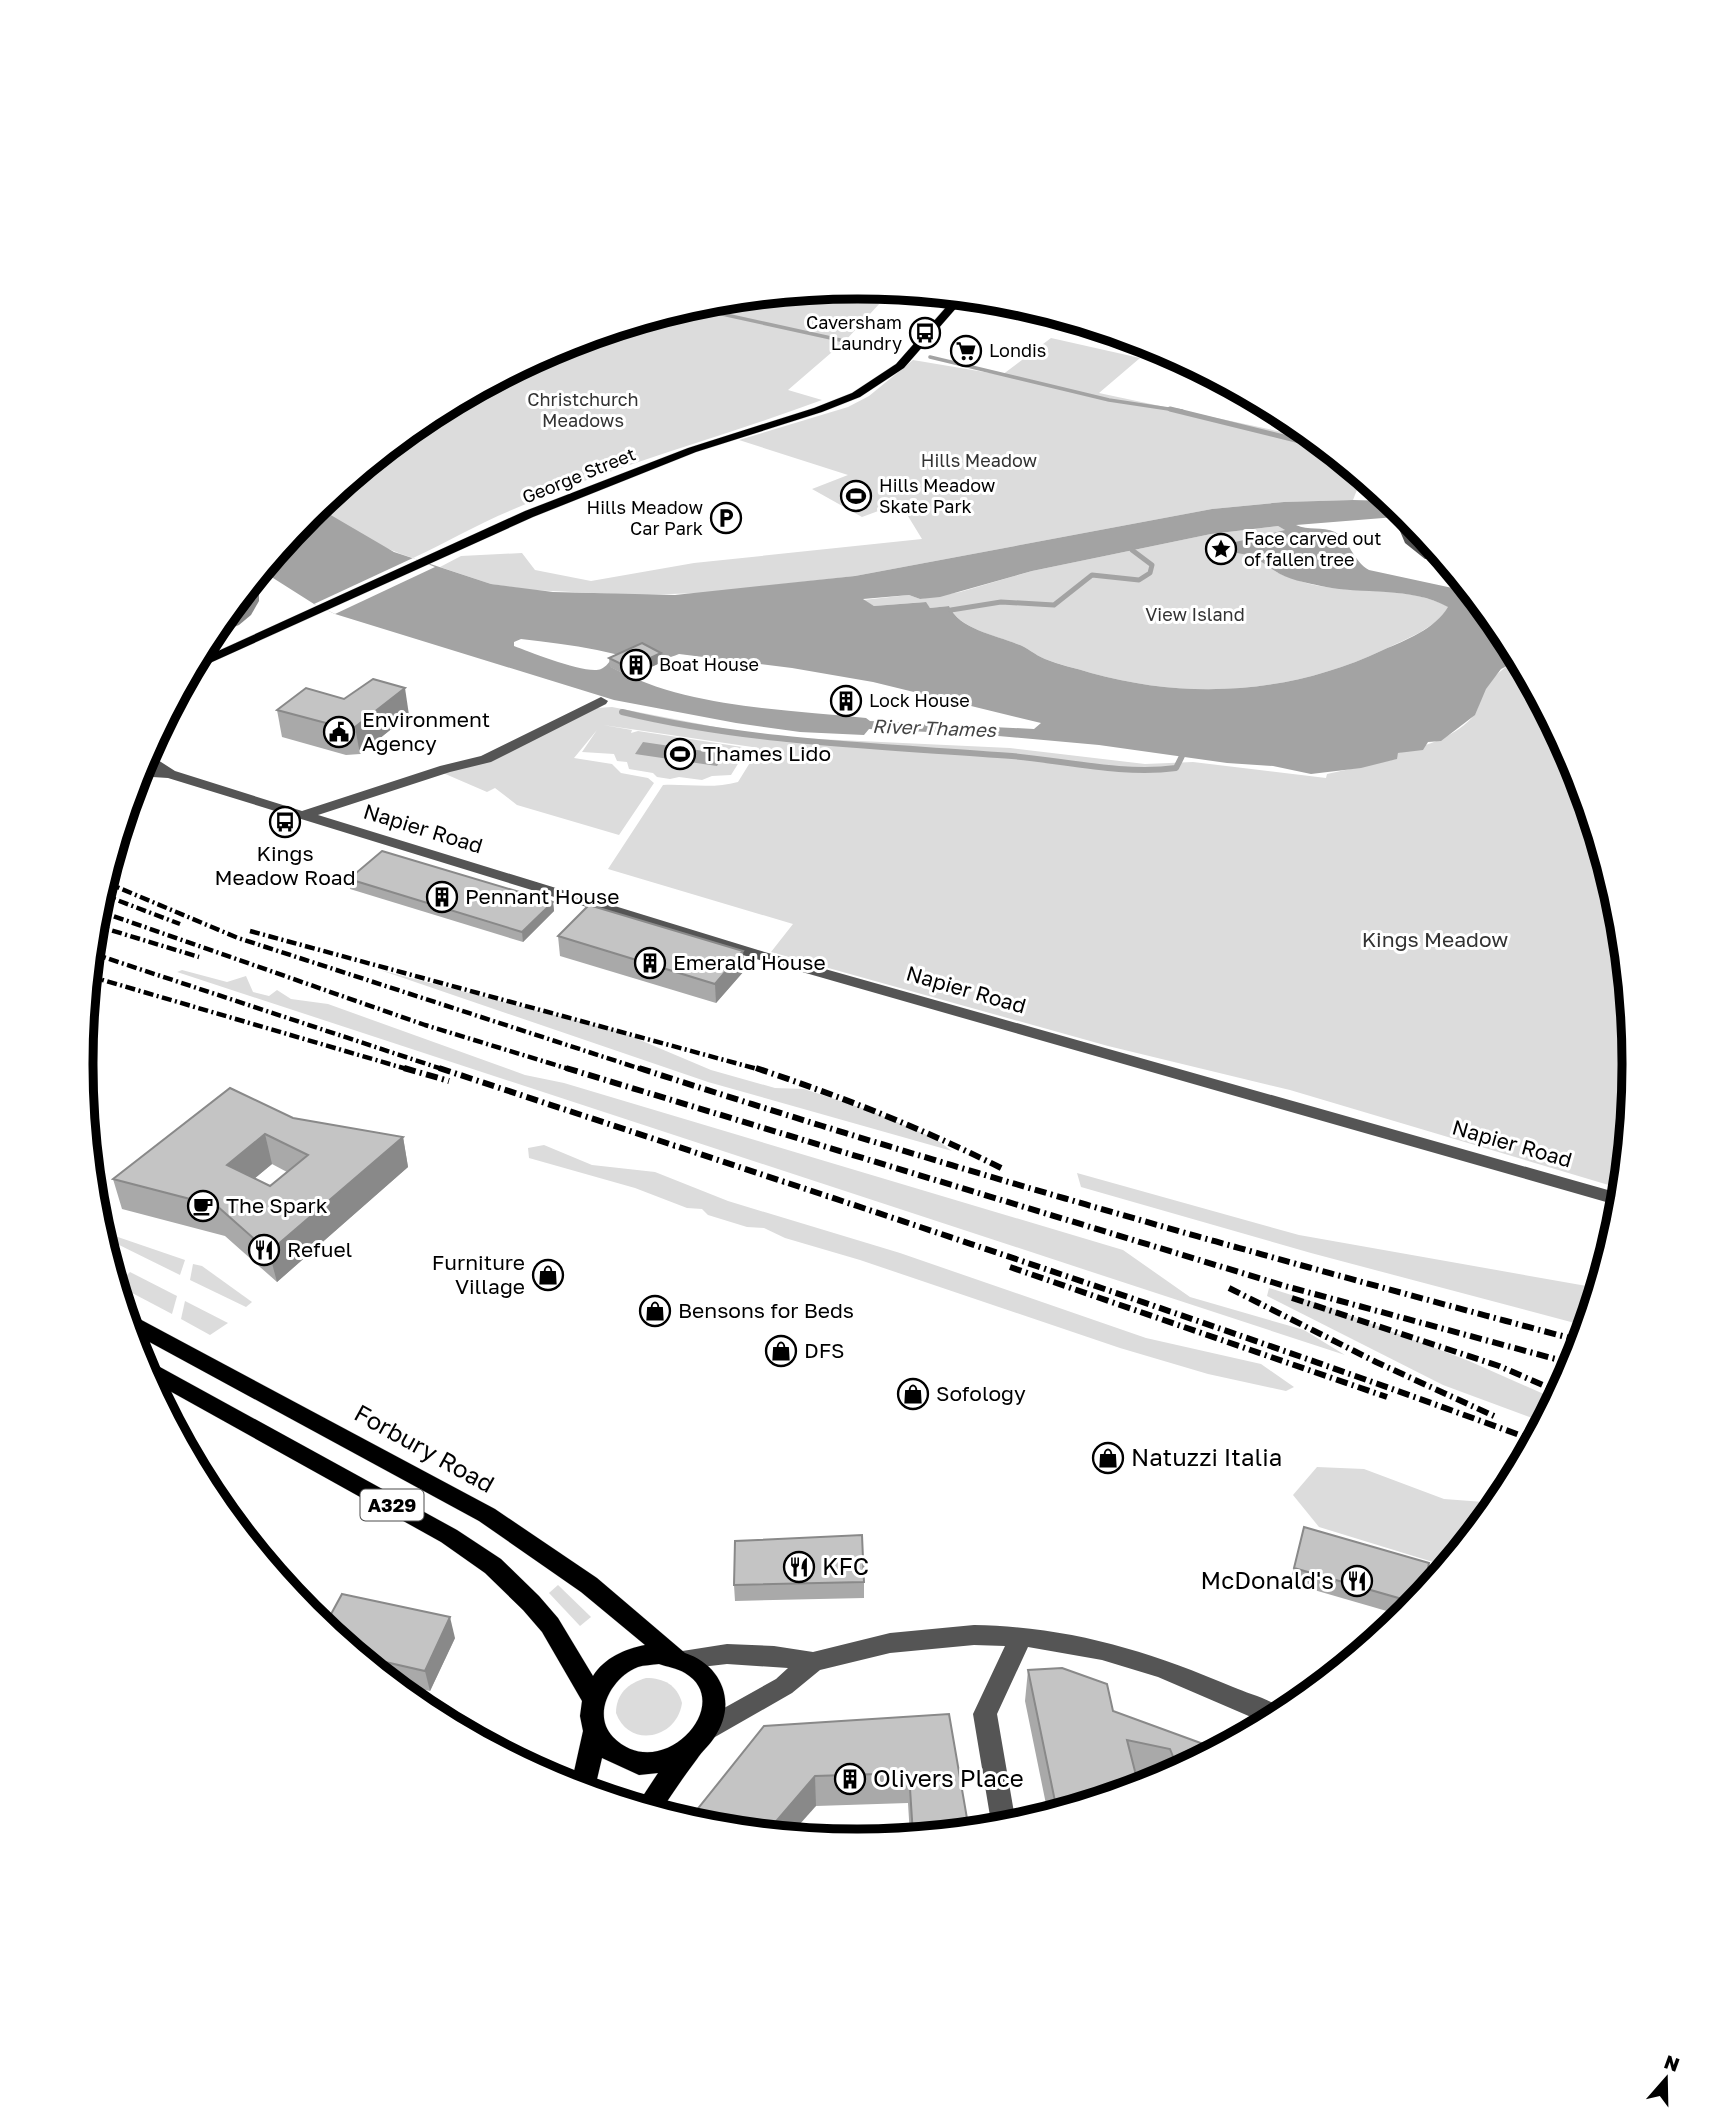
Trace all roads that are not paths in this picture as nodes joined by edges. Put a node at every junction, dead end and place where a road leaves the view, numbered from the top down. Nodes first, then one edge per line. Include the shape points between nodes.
1 (953, 306) edge
2 (1403, 529) edge
3 (1420, 547) edge
4 (208, 661) edge
5 (601, 701) dead end
6 (155, 763) edge
7 (150, 773) edge
8 (170, 774) junction
9 (301, 816) junction
10 (1611, 1197) edge
11 (140, 1328) edge
12 (160, 1376) edge
13 (1021, 1636) junction
14 (679, 1658) junction
15 (813, 1662) junction
16 (593, 1699) junction
17 (1263, 1712) edge
18 (708, 1730) junction
19 (595, 1731) junction
20 (689, 1750) junction
21 (585, 1778) edge
22 (653, 1801) edge
23 (1002, 1815) edge

1 - 4 main road, George Street via 900,366 856,395 692,450 529,514
2 - 3 street
5 - 9 street via 485,759
6 - 8 street
7 - 8 street
8 - 9 street, Napier Road
9 - 10 street, Napier Road via 752,953
11 - 14 main road, Forbury Road / A329 via 487,1515 589,1585
12 - 16 main road, A329 via 449,1536 493,1566 550,1625
13 - 15 street via 974,1635 890,1643
13 - 17 street via 1102,1650 1163,1668
13 - 23 street via 985,1714
14 - 15 street via 727,1654
14 - 16 main road via 659,1654 626,1661 600,1683
14 - 18 main road via 698,1668 714,1694 714,1716
15 - 18 street via 785,1686
16 - 19 main road
18 - 20 main road
19 - 20 main road via 613,1753 639,1762 656,1763
19 - 21 main road
20 - 22 main road

